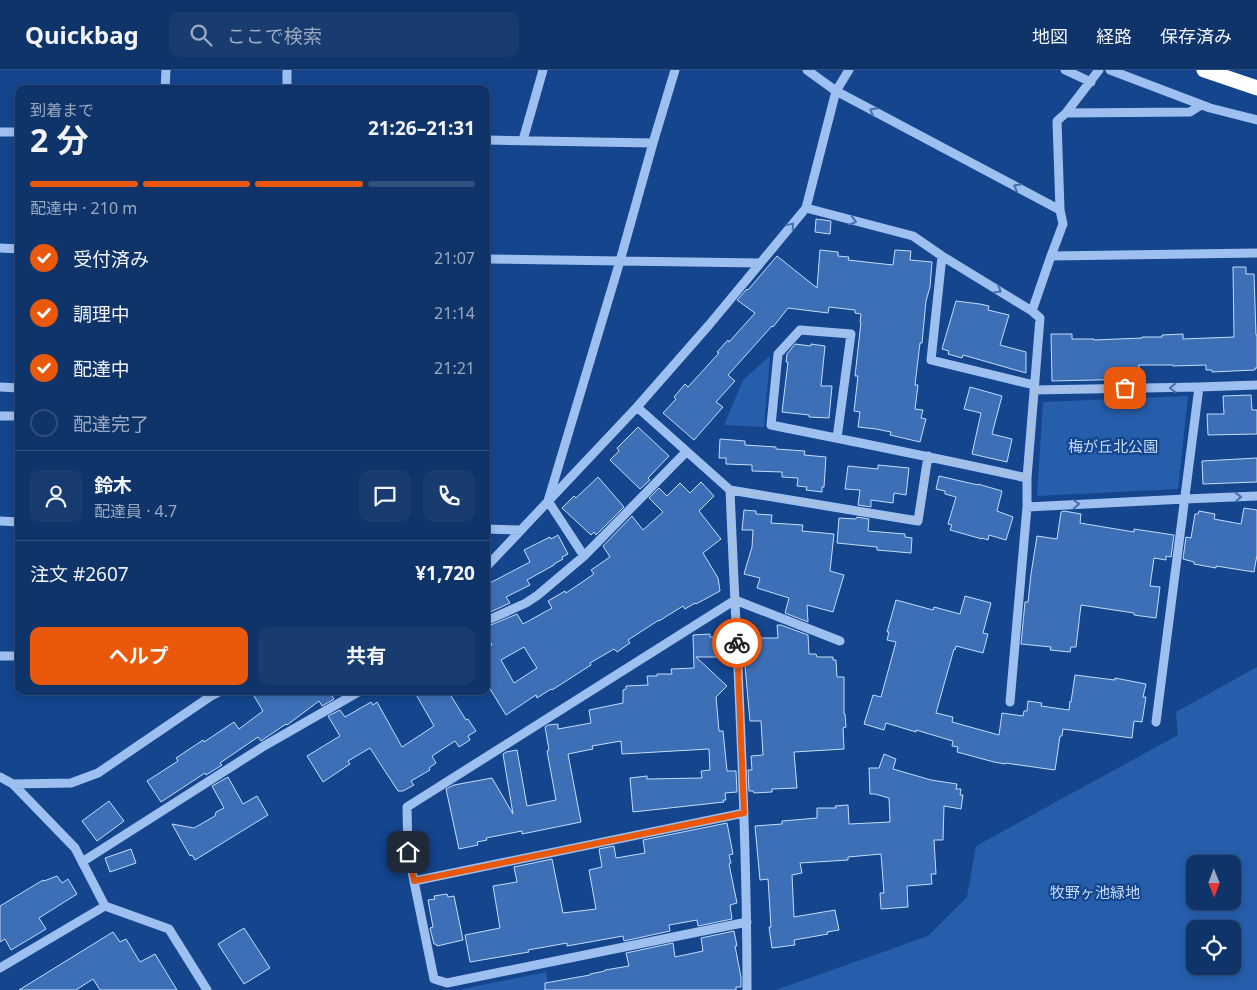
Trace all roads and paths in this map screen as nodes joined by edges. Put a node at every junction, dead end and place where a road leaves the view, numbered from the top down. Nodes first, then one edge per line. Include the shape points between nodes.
1 (166, 70) edge
2 (288, 70) edge
3 (543, 70) edge
4 (675, 70) edge
5 (807, 70) edge
6 (849, 70) edge
7 (1065, 70) edge
8 (1098, 70) edge
9 (1110, 70) edge
10 (1204, 70) edge
11 (1090, 82) junction
12 (165, 85) edge
13 (287, 85) edge
14 (1257, 88) edge
15 (836, 91) junction
16 (1201, 105) junction
17 (1066, 113) junction
18 (1257, 120) edge
19 (0, 132) edge
20 (15, 132) edge
21 (490, 140) edge
22 (522, 140) junction
23 (653, 143) junction
24 (806, 208) junction
25 (1060, 210) junction
26 (0, 248) edge
27 (15, 249) edge
28 (1257, 253) edge
29 (942, 256) junction
30 (1051, 256) junction
31 (490, 259) edge
32 (620, 261) junction
33 (760, 264) junction
34 (1032, 311) junction
35 (1257, 385) edge
36 (0, 387) edge
37 (1034, 387) junction
38 (1199, 387) junction
39 (15, 388) edge
40 (637, 407) junction
41 (0, 416) edge
42 (15, 416) edge
43 (837, 438) junction
44 (686, 452) junction
45 (928, 456) junction
46 (1027, 478) junction
47 (730, 490) junction
48 (1257, 496) edge
49 (1184, 499) junction
50 (548, 501) junction
51 (1027, 507) junction
52 (0, 522) edge
53 (15, 522) edge
54 (490, 528) edge
55 (521, 530) junction
56 (584, 556) junction
57 (490, 563) edge
58 (735, 600) junction
59 (490, 619) edge
60 (840, 641) dead end
61 (0, 656) edge
62 (15, 656) edge
63 (213, 695) edge
64 (353, 695) edge
65 (1010, 702) dead end
66 (1156, 722) dead end
67 (0, 777) edge
68 (13, 784) junction
69 (744, 813) junction
70 (82, 862) junction
71 (414, 881) junction
72 (105, 906) junction
73 (747, 922) junction
74 (0, 968) edge
75 (207, 990) edge
76 (747, 990) edge

1 - 12 street
2 - 13 street
3 - 22 street
4 - 23 street
5 - 15 street
6 - 15 street
7 - 11 street
8 - 11 street
9 - 16 street
10 - 14 highway
11 - 17 street
15 - 24 street
25 -> 15 street
16 - 17 street via 1190,112
16 - 18 street
17 - 25 street via 1057,121
19 - 20 street
21 - 22 street
22 - 23 street
23 - 32 street
24 -> 29 street via 913,236
33 -> 24 street
25 - 30 street via 1063,224
26 - 27 street
28 - 30 street
29 -> 34 street
29 - 37 street via 931,360
30 - 34 street
31 - 32 street
32 - 33 street
32 - 50 street
33 - 40 street
34 - 37 street via 1040,318
35 - 38 street
36 - 39 street
38 -> 37 street
37 - 46 street
38 - 49 street
40 - 44 street
40 - 50 street
41 - 42 street
43 - 43 street via 771,425 778,354 800,330 851,334
43 - 45 street
44 - 47 street
44 - 56 street
45 - 46 street
45 - 47 street via 918,521
46 - 51 street
47 - 58 street
49 -> 48 street
51 -> 49 street
49 - 66 street
50 - 55 street
50 - 56 street
51 - 65 street
52 - 53 street
54 - 55 street
55 - 57 street
56 - 59 street via 538,595
58 - 60 street
58 - 69 street
58 - 71 street via 407,807 408,852
61 - 62 street
63 - 68 street via 98,772 71,783
64 - 70 street via 264,746
67 - 68 street
68 - 70 street via 75,848
69 - 71 street
69 - 73 street
70 - 72 street
71 - 73 street via 434,979 447,983
72 - 74 street
72 - 75 street via 169,929
73 - 76 street

